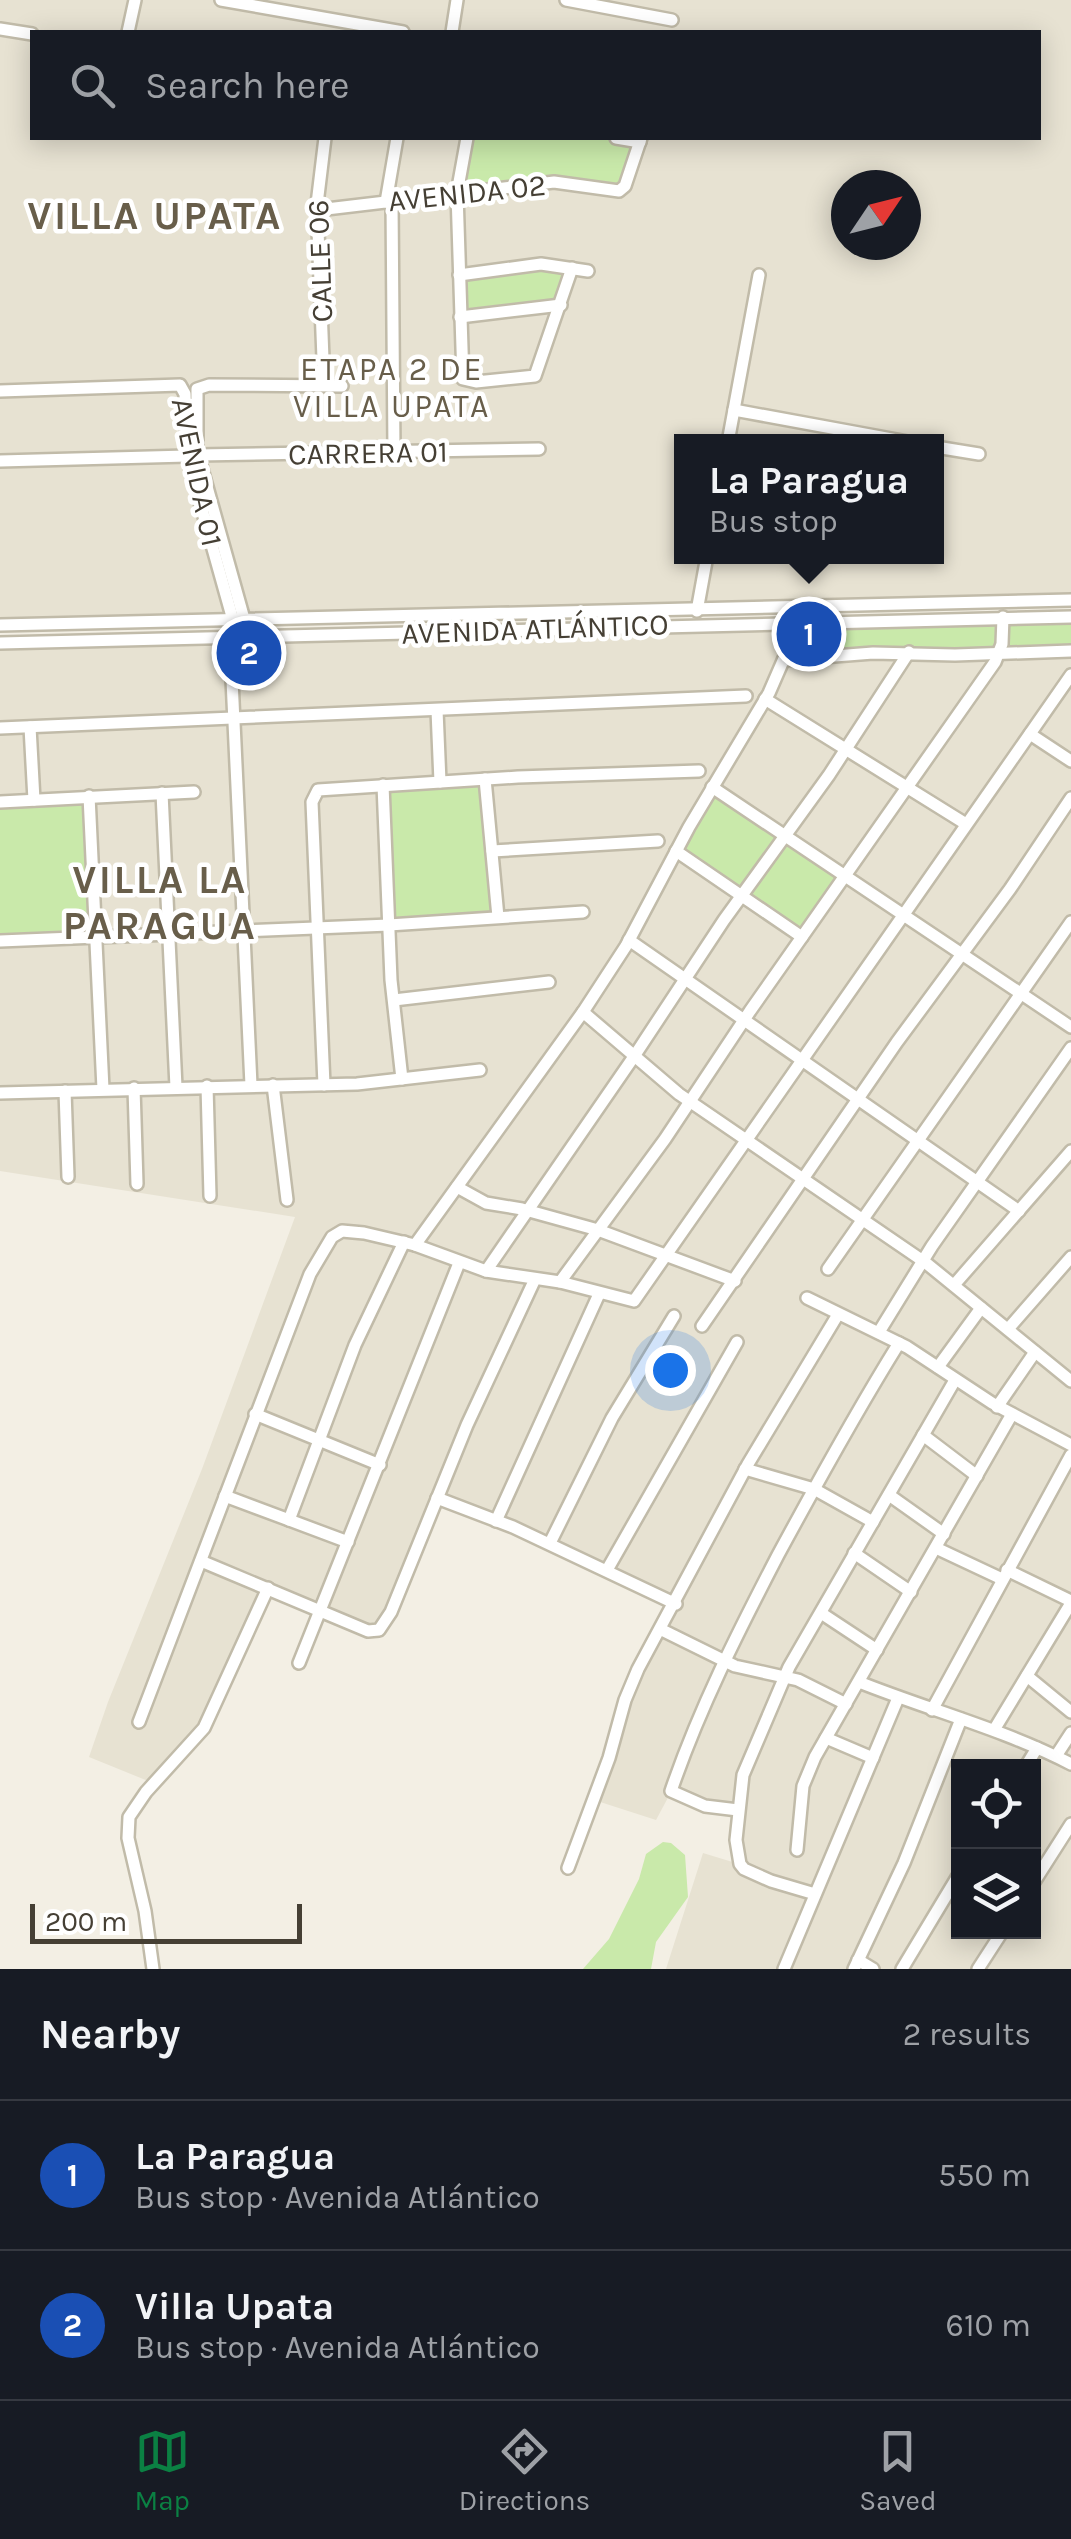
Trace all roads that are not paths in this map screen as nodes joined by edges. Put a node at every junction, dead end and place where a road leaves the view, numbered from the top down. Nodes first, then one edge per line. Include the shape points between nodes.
1 (135, 0) edge
2 (221, 0) edge
3 (457, 0) edge
4 (566, 0) edge
5 (672, 20) dead end
6 (347, 28) edge
7 (0, 29) edge
8 (128, 30) edge
9 (375, 30) edge
10 (452, 30) edge
11 (30, 34) edge
12 (324, 140) edge
13 (397, 140) edge
14 (466, 140) edge
15 (640, 140) edge
16 (458, 193) junction
17 (389, 201) junction
18 (318, 210) junction
19 (572, 268) junction
20 (588, 272) dead end
21 (460, 275) junction
22 (759, 275) dead end
23 (560, 305) junction
24 (460, 318) junction
25 (324, 385) junction
26 (342, 386) dead end
27 (0, 390) edge
28 (734, 410) junction
29 (730, 434) edge
30 (864, 434) edge
31 (944, 448) edge
32 (539, 450) dead end
33 (394, 452) junction
34 (979, 454) dead end
35 (192, 456) junction
36 (0, 461) edge
37 (705, 564) edge
38 (1071, 600) edge
39 (697, 608) junction
40 (1071, 617) edge
41 (1003, 618) junction
42 (239, 619) junction
43 (792, 622) junction
44 (695, 625) junction
45 (0, 626) edge
46 (230, 637) junction
47 (0, 643) edge
48 (1071, 650) edge
49 (909, 652) junction
50 (1000, 653) junction
51 (784, 660) junction
52 (1071, 675) edge
53 (746, 696) dead end
54 (765, 699) junction
55 (437, 710) junction
56 (234, 718) junction
57 (30, 727) junction
58 (0, 728) edge
59 (1030, 734) junction
60 (847, 747) junction
61 (1071, 761) edge
62 (699, 771) dead end
63 (485, 779) junction
64 (440, 782) junction
65 (383, 785) junction
66 (908, 786) junction
67 (712, 787) junction
68 (194, 792) dead end
69 (162, 793) junction
70 (89, 796) junction
71 (1071, 798) edge
72 (34, 800) junction
73 (0, 802) edge
74 (966, 824) junction
75 (786, 836) junction
76 (658, 841) dead end
77 (676, 851) junction
78 (492, 852) junction
79 (845, 876) junction
80 (743, 895) junction
81 (583, 912) dead end
82 (903, 915) junction
83 (498, 917) junction
84 (1071, 922) edge
85 (389, 925) junction
86 (316, 928) junction
87 (243, 930) junction
88 (168, 934) junction
89 (97, 937) junction
90 (802, 937) junction
91 (628, 940) junction
92 (0, 941) edge
93 (963, 953) junction
94 (686, 979) junction
95 (549, 982) dead end
96 (1022, 994) junction
97 (394, 1000) junction
98 (583, 1012) junction
99 (744, 1020) junction
100 (1071, 1027) edge
101 (1071, 1048) edge
102 (636, 1056) junction
103 (801, 1059) junction
104 (480, 1070) dead end
105 (402, 1079) junction
106 (324, 1084) junction
107 (251, 1085) junction
108 (273, 1085) junction
109 (207, 1086) junction
110 (176, 1087) junction
111 (134, 1088) junction
112 (65, 1090) junction
113 (103, 1090) junction
114 (0, 1093) edge
115 (858, 1100) junction
116 (690, 1101) junction
117 (916, 1139) junction
118 (746, 1140) junction
119 (1070, 1154) edge
120 (68, 1177) dead end
121 (976, 1180) junction
122 (804, 1181) junction
123 (137, 1184) dead end
124 (457, 1187) junction
125 (210, 1196) dead end
126 (287, 1200) dead end
127 (530, 1211) junction
128 (1018, 1211) junction
129 (860, 1219) junction
130 (598, 1230) junction
131 (409, 1244) junction
132 (666, 1255) junction
133 (1071, 1256) edge
134 (923, 1261) junction
135 (459, 1263) junction
136 (828, 1269) dead end
137 (486, 1271) junction
138 (535, 1279) junction
139 (560, 1282) junction
140 (734, 1282) junction
141 (954, 1285) junction
142 (600, 1294) junction
143 (808, 1298) dead end
144 (982, 1308) junction
145 (674, 1316) dead end
146 (837, 1316) junction
147 (702, 1326) dead end
148 (1008, 1329) junction
149 (879, 1332) junction
150 (737, 1342) dead end
151 (899, 1343) junction
152 (1035, 1352) junction
153 (1071, 1362) edge
154 (938, 1367) junction
155 (1066, 1377) edge
156 (955, 1380) junction
157 (998, 1406) junction
158 (255, 1414) junction
159 (1012, 1414) junction
160 (923, 1436) junction
161 (317, 1439) junction
162 (1071, 1445) edge
163 (1071, 1456) edge
164 (380, 1465) junction
165 (745, 1469) junction
166 (977, 1476) junction
167 (814, 1488) junction
168 (889, 1495) junction
169 (225, 1496) junction
170 (437, 1498) junction
171 (289, 1520) junction
172 (496, 1520) junction
173 (873, 1522) junction
174 (944, 1534) junction
175 (348, 1542) junction
176 (550, 1544) junction
177 (936, 1548) junction
178 (854, 1553) junction
179 (201, 1561) junction
180 (607, 1570) junction
181 (1004, 1574) junction
182 (268, 1588) junction
183 (911, 1592) junction
184 (1071, 1602) edge
185 (676, 1604) junction
186 (319, 1610) junction
187 (821, 1614) junction
188 (1066, 1624) edge
189 (662, 1630) junction
190 (877, 1650) junction
191 (723, 1662) junction
192 (299, 1663) dead end
193 (784, 1676) junction
194 (1027, 1676) junction
195 (859, 1682) junction
196 (898, 1698) junction
197 (846, 1704) junction
198 (932, 1710) junction
199 (1071, 1712) edge
200 (962, 1719) junction
201 (138, 1722) dead end
202 (994, 1730) junction
203 (1071, 1732) edge
204 (826, 1738) junction
205 (1037, 1748) junction
206 (1056, 1756) junction
207 (872, 1758) junction
208 (1030, 1759) edge
209 (1071, 1764) edge
210 (738, 1810) junction
211 (1071, 1824) edge
212 (797, 1850) dead end
213 (568, 1868) dead end
214 (1041, 1871) edge
215 (951, 1888) edge
216 (815, 1894) junction
217 (997, 1939) edge
218 (856, 1964) edge
219 (906, 1968) edge
220 (153, 1969) edge
221 (784, 1969) edge
222 (874, 1969) edge
223 (978, 1969) edge

1 - 8 street
2 - 6 street
3 - 10 street
4 - 5 street
6 - 9 street
7 - 11 street
12 - 18 street, CALLE 06
13 - 17 street
14 - 16 street
15 - 16 street, AVENIDA 02 via 625,186 616,192 554,182
16 - 17 street, AVENIDA 02
16 - 21 street
17 - 18 street, AVENIDA 02
17 - 33 street
18 - 25 street, CALLE 06
19 - 20 street
19 - 21 street via 541,264
19 - 23 street
21 - 24 street
22 - 28 street
23 - 24 street
23 - 24 street via 535,376 466,380
25 - 26 street
25 - 35 street, AVENIDA 01 via 203,385 196,393
27 - 35 street, AVENIDA 01 via 180,385
28 - 29 street
28 - 30 street
31 - 34 street
32 - 33 street, CARRERA 01
33 - 35 street, CARRERA 01
35 - 36 street, CARRERA 01
35 - 42 street, AVENIDA 01
37 - 39 street
38 - 39 street, AVENIDA ATLÁNTICO
39 - 42 street, AVENIDA ATLÁNTICO
39 - 44 street
40 - 41 street, AVENIDA ATLÁNTICO
41 - 43 street, AVENIDA ATLÁNTICO
41 - 50 street
42 - 45 street, AVENIDA ATLÁNTICO
43 - 44 street, AVENIDA ATLÁNTICO
43 - 51 street
44 - 46 street, AVENIDA ATLÁNTICO
46 - 47 street, AVENIDA ATLÁNTICO
46 - 56 street
48 - 50 street
49 - 50 street
49 - 51 street
49 - 60 street
50 - 66 street
51 - 54 street
52 - 59 street
53 - 55 street
54 - 60 street
54 - 67 street
55 - 56 street
55 - 64 street
56 - 57 street
56 - 87 street
57 - 58 street
57 - 72 street
59 - 61 street
59 - 74 street
60 - 66 street
60 - 75 street
62 - 63 street
63 - 64 street
63 - 78 street
64 - 65 street
65 - 85 street
65 - 86 street via 325,787 314,796
66 - 74 street
66 - 79 street
67 - 75 street
67 - 77 street
68 - 69 street
69 - 70 street
69 - 88 street
70 - 72 street
70 - 89 street
71 - 93 street
72 - 73 street
74 - 82 street
75 - 79 street
75 - 80 street
76 - 78 street
77 - 80 street
77 - 91 street
78 - 83 street
79 - 82 street
79 - 90 street
80 - 90 street
80 - 94 street
81 - 83 street
82 - 93 street
82 - 103 street
83 - 85 street
84 - 96 street
85 - 86 street
85 - 97 street
86 - 87 street
86 - 106 street
87 - 88 street
87 - 107 street
88 - 89 street
88 - 110 street
89 - 92 street
89 - 113 street
90 - 99 street
91 - 94 street
91 - 98 street
93 - 96 street
93 - 115 street
94 - 99 street
94 - 102 street
95 - 97 street
96 - 100 street
96 - 117 street
97 - 105 street
98 - 102 street
98 - 124 street
99 - 103 street
99 - 116 street
101 - 121 street
102 - 116 street
102 - 127 street
103 - 115 street
103 - 118 street
104 - 105 street
105 - 106 street
106 - 108 street
107 - 108 street
107 - 109 street
108 - 126 street
109 - 110 street
109 - 125 street
110 - 111 street
111 - 113 street
111 - 123 street
112 - 113 street
112 - 114 street
112 - 120 street
115 - 117 street
115 - 122 street
116 - 118 street
116 - 130 street
117 - 121 street
117 - 129 street
118 - 122 street
118 - 132 street
119 - 128 street
121 - 128 street
121 - 134 street
122 - 129 street
122 - 140 street
124 - 127 street via 486,1203
124 - 131 street
127 - 130 street
127 - 137 street
128 - 141 street
129 - 134 street
129 - 136 street
130 - 132 street
130 - 139 street
131 - 135 street
131 - 158 street via 342,1232 327,1242
131 - 161 street via 370,1308
132 - 140 street
132 - 142 street via 634,1301
133 - 148 street
134 - 141 street
134 - 149 street
135 - 137 street
135 - 164 street
137 - 138 street
138 - 139 street
138 - 170 street
139 - 142 street
140 - 147 street
141 - 144 street
142 - 172 street
143 - 146 street
144 - 148 street
144 - 154 street
145 - 176 street via 612,1418
146 - 149 street
146 - 165 street
148 - 152 street
149 - 151 street
150 - 180 street
151 - 154 street
151 - 167 street
152 - 155 street
152 - 157 street
153 - 155 street
154 - 156 street
156 - 157 street
156 - 160 street
157 - 159 street
158 - 161 street
158 - 169 street
159 - 162 street
159 - 166 street
160 - 166 street
160 - 168 street
161 - 164 street
161 - 171 street
163 - 181 street
164 - 175 street
165 - 167 street
165 - 185 street
166 - 174 street
167 - 173 street
167 - 191 street
168 - 173 street
168 - 174 street
169 - 171 street
169 - 179 street
170 - 172 street
170 - 186 street via 379,1630
171 - 175 street
172 - 176 street
173 - 178 street
174 - 177 street
175 - 186 street
176 - 180 street
177 - 181 street
177 - 183 street
178 - 183 street
178 - 187 street
179 - 182 street
179 - 201 street
180 - 185 street
181 - 184 street
181 - 198 street
182 - 186 street
182 - 220 street via 213,1713 129,1818
183 - 190 street
184 - 188 street
185 - 189 street
186 - 192 street
187 - 190 street
187 - 193 street
188 - 194 street
189 - 191 street
189 - 213 street via 625,1700
190 - 195 street
191 - 193 street
191 - 210 street via 671,1791 705,1806
193 - 197 street
193 - 210 street via 743,1775
194 - 199 street
194 - 202 street
195 - 196 street
195 - 197 street
196 - 198 street
196 - 207 street
197 - 204 street
198 - 200 street
200 - 202 street
200 - 218 street
202 - 205 street
203 - 206 street
204 - 207 street
204 - 212 street via 803,1786
205 - 206 street
205 - 208 street
206 - 209 street
207 - 216 street
210 - 216 street via 736,1840 744,1869
211 - 214 street
215 - 219 street
216 - 221 street
217 - 223 street
218 - 222 street

